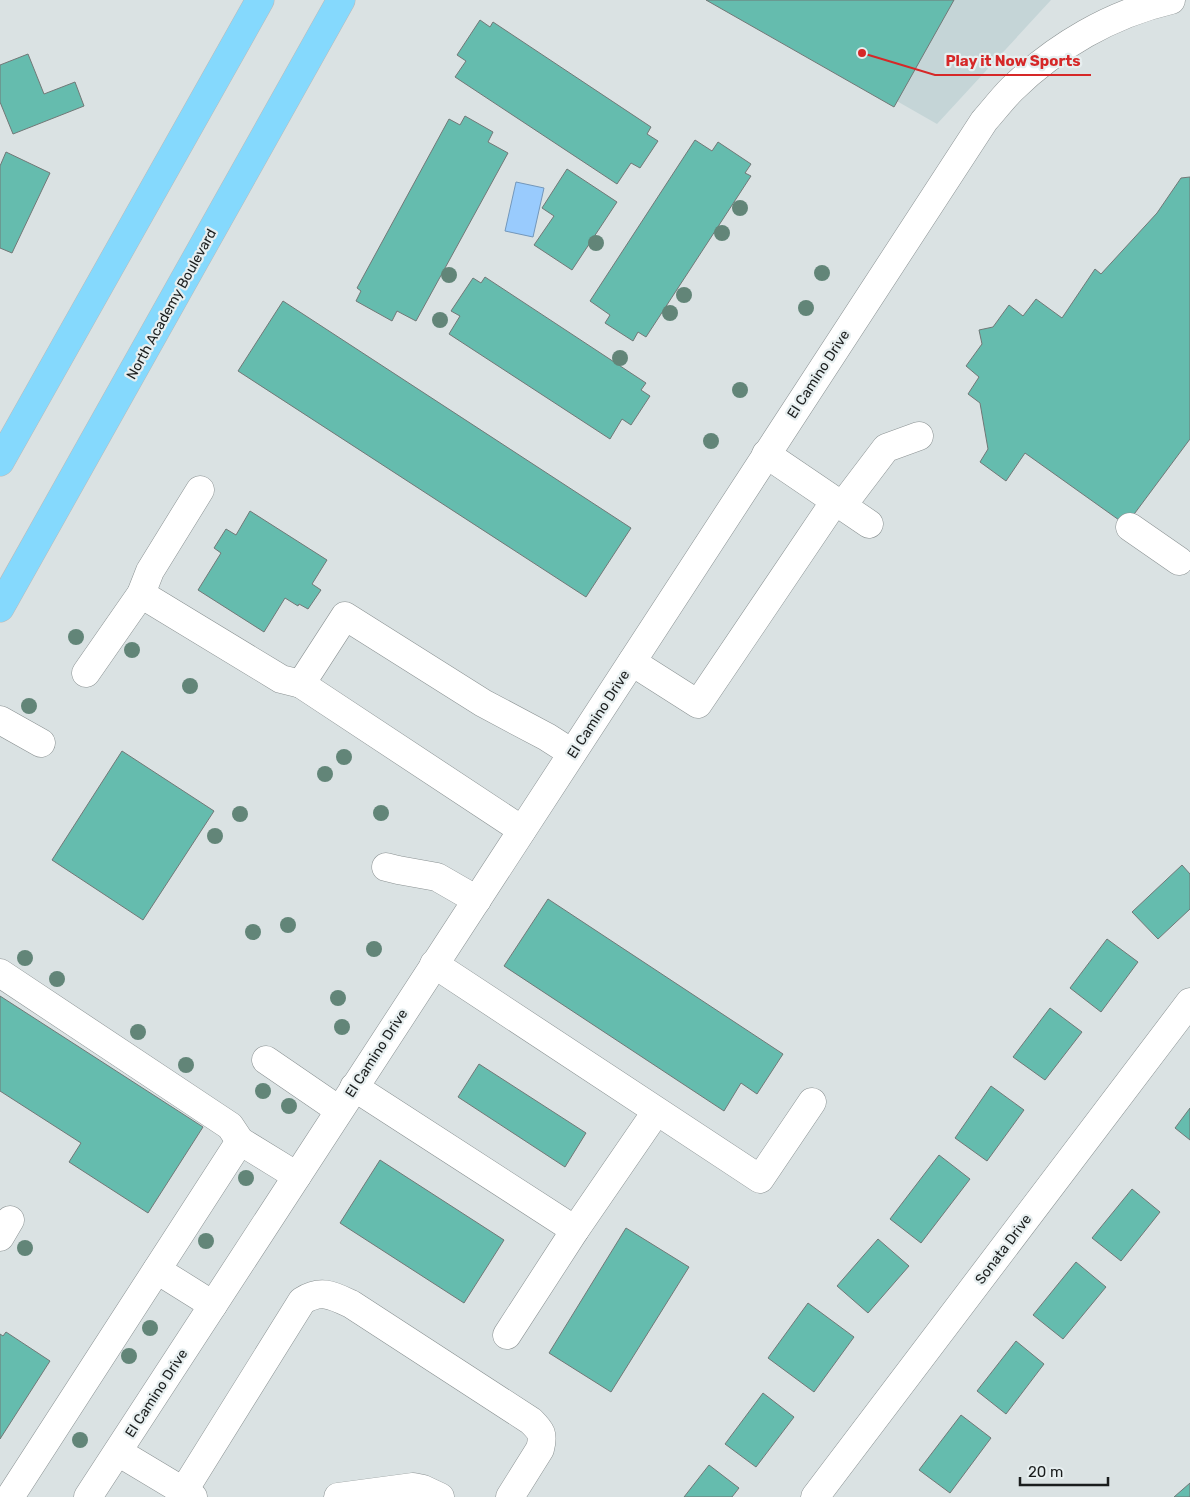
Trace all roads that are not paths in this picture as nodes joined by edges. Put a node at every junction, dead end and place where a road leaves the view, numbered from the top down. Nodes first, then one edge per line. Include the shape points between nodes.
1 (260, 0) edge
2 (341, 0) edge
3 (1171, 0) edge
4 (919, 436) dead end
5 (766, 454) junction
6 (0, 462) edge
7 (200, 490) dead end
8 (838, 503) junction
9 (869, 524) dead end
10 (1130, 527) dead end
11 (1180, 561) dead end
12 (141, 594) junction
13 (0, 608) edge
14 (632, 662) junction
15 (86, 673) dead end
16 (300, 684) junction
17 (0, 720) edge
18 (41, 743) dead end
19 (572, 753) junction
20 (522, 830) junction
21 (386, 866) dead end
22 (477, 900) junction
23 (434, 964) junction
24 (0, 973) edge
25 (1190, 1002) edge
26 (266, 1060) dead end
27 (354, 1087) junction
28 (812, 1102) dead end
29 (340, 1110) junction
30 (656, 1112) junction
31 (240, 1141) junction
32 (298, 1176) junction
33 (575, 1230) junction
34 (157, 1270) junction
35 (213, 1305) junction
36 (506, 1335) dead end
37 (118, 1452) junction
38 (188, 1494) edge
39 (10, 1497) edge
40 (88, 1497) edge
41 (338, 1497) edge
42 (440, 1497) edge
43 (510, 1497) edge
44 (815, 1497) edge

1 - 6 highway
2 - 13 highway, North Academy Boulevard
3 - 5 street, El Camino Drive via 1152,4 1078,37 1012,90 984,121
4 - 8 street via 886,448
5 - 8 street
5 - 14 street, El Camino Drive
7 - 12 street via 150,571
8 - 9 street
8 - 14 street via 698,704
10 - 11 street
12 - 15 street
12 - 16 street via 281,679
14 - 19 street, El Camino Drive
16 - 19 street via 345,616 483,703
16 - 20 street
17 - 18 street
19 - 20 street, El Camino Drive
20 - 22 street, El Camino Drive
21 - 22 street via 437,877
22 - 23 street, El Camino Drive
23 - 27 street, El Camino Drive
23 - 30 street
24 - 31 street via 230,1126
25 - 44 street, Sonata Drive
26 - 29 street
27 - 29 street, El Camino Drive
27 - 33 street
28 - 30 street via 760,1179
29 - 32 street, El Camino Drive
30 - 33 street
31 - 32 street
31 - 34 street
32 - 35 street, El Camino Drive
33 - 36 street
34 - 35 street
34 - 39 street
35 - 37 street, El Camino Drive
37 - 38 street
37 - 40 street, El Camino Drive
38 - 43 street via 302,1301 310,1296 326,1294 351,1304 538,1428 542,1434 540,1448
41 - 42 street via 413,1487

